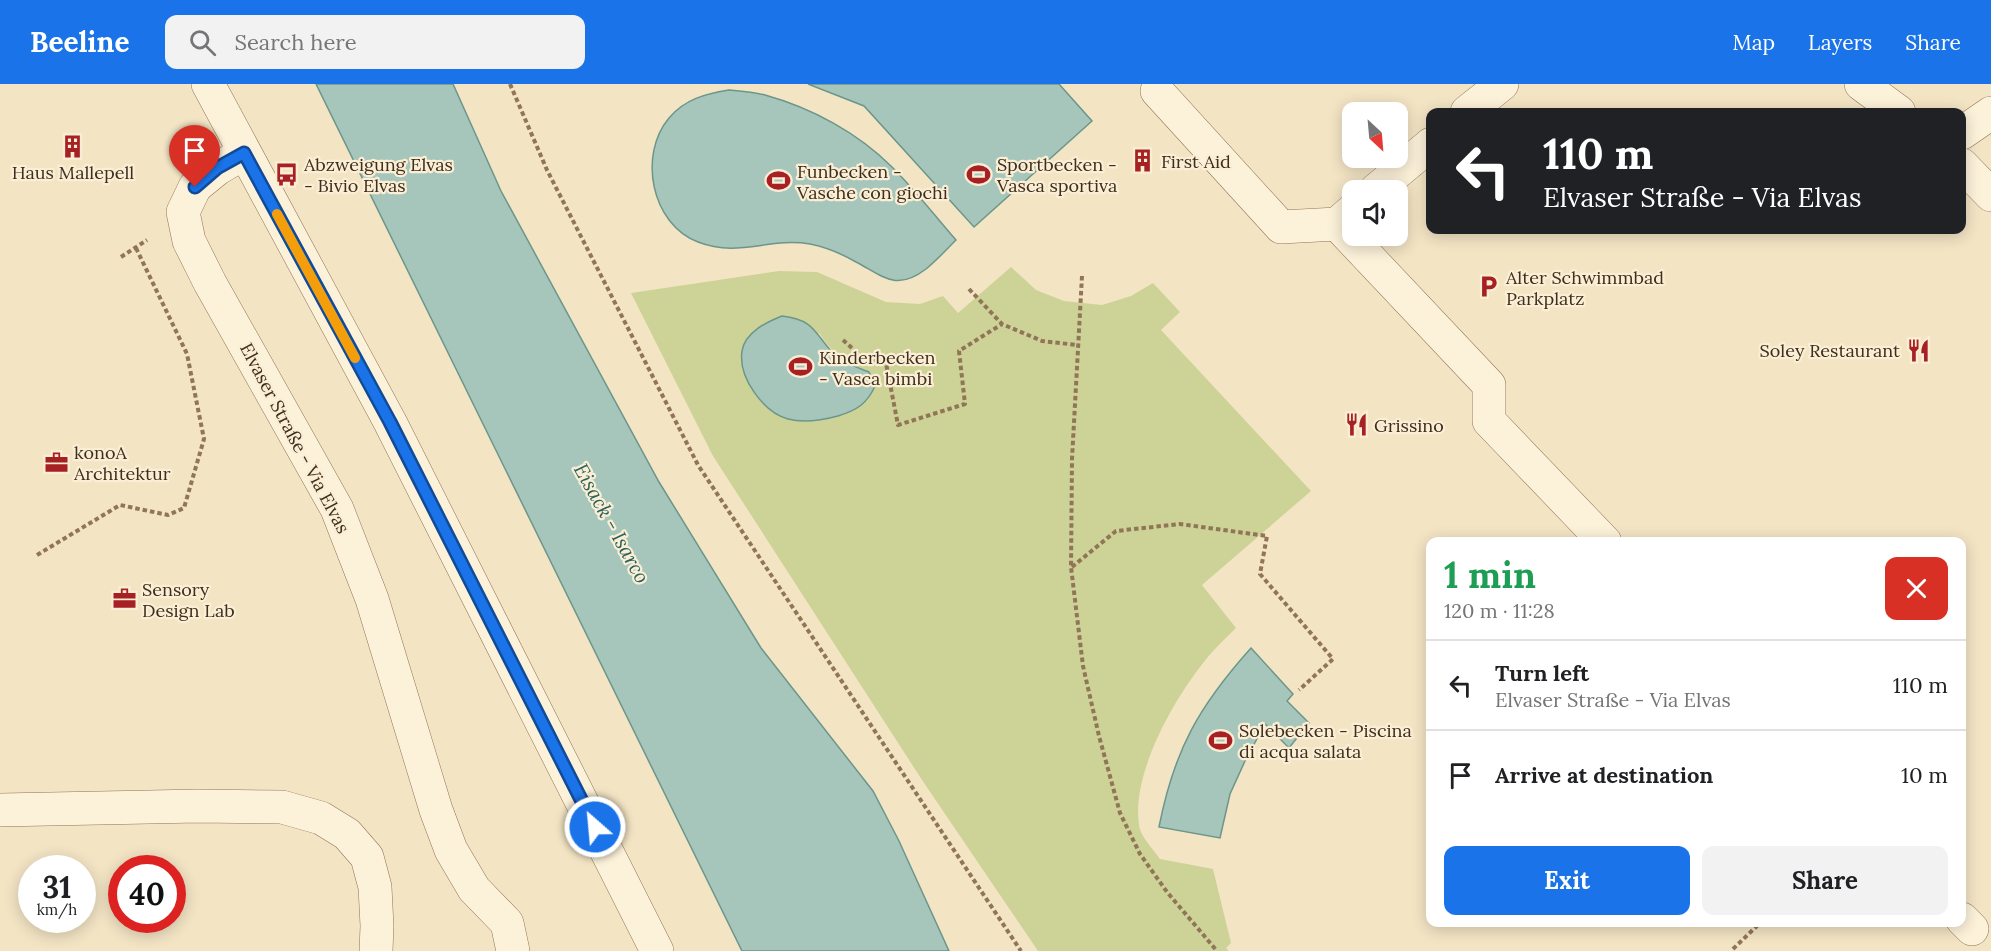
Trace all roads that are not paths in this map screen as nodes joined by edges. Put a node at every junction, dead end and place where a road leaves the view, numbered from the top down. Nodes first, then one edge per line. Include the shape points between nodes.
1 (208, 84) edge
2 (1502, 84) edge
3 (1861, 84) edge
4 (1157, 91) dead end
5 (1472, 108) edge
6 (1894, 108) edge
7 (1991, 113) edge
8 (1966, 130) edge
9 (1426, 148) edge
10 (244, 153) junction
11 (1966, 169) edge
12 (1388, 180) edge
13 (1991, 195) edge
14 (1342, 217) edge
15 (1370, 246) edge
16 (1600, 537) edge
17 (0, 810) edge
18 (376, 951) edge
19 (513, 951) edge
20 (657, 951) edge

1 - 10 street
2 - 5 street
3 - 6 street
4 - 14 street via 1281,227
7 - 8 street
9 - 12 street
10 - 19 street, Elvaser Straße - Via Elvas via 217,168 195,187 183,212 189,240 337,508 372,599 451,850 474,889 507,923
10 - 20 street via 390,422
11 - 13 street
15 - 16 street via 1489,385 1489,421
17 - 18 street via 282,807 321,818 347,834 367,857 375,887

